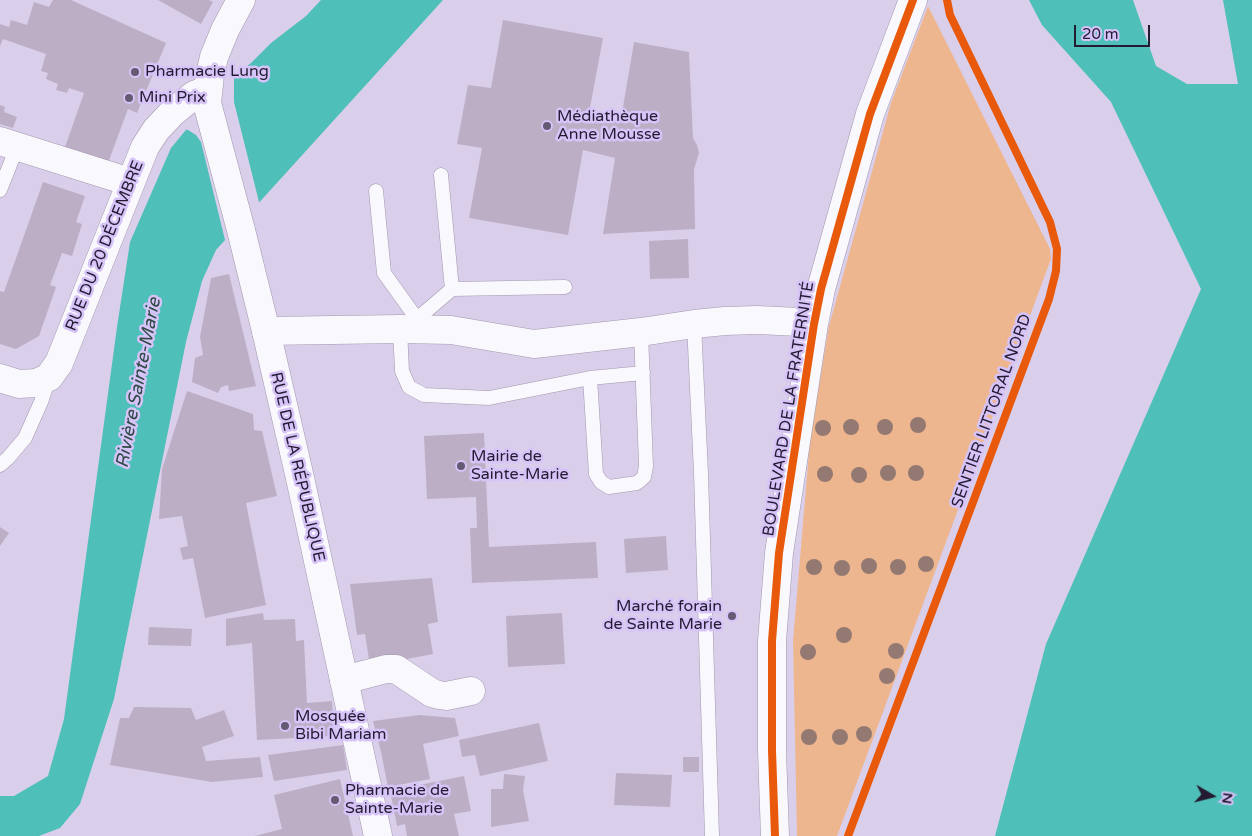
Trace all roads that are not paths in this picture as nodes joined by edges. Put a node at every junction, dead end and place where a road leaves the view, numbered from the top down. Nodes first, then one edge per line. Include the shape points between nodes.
1 (241, 0) edge
2 (913, 0) edge
3 (207, 98) junction
4 (9, 144) edge
5 (441, 175) dead end
6 (130, 182) junction
7 (0, 190) edge
8 (376, 191) dead end
9 (565, 287) dead end
10 (452, 289) junction
11 (408, 324) junction
12 (694, 324) junction
13 (814, 324) junction
14 (266, 331) junction
15 (641, 332) junction
16 (643, 374) junction
17 (49, 376) junction
18 (0, 378) edge
19 (590, 378) junction
20 (0, 465) edge
21 (344, 680) junction
22 (471, 691) dead end
23 (378, 836) edge
24 (712, 836) edge
25 (775, 836) edge

1 - 3 street via 214,57
2 - 13 street, BOULEVARD DE LA FRATERNITÉ via 870,114
3 - 6 street, RUE DU 20 DÉCEMBRE via 194,95 156,130
3 - 14 street, RUE DE LA RÉPUBLIQUE
4 - 6 street
4 - 7 lane
5 - 10 lane
6 - 17 street, RUE DU 20 DÉCEMBRE via 59,363
8 - 11 lane via 384,273
9 - 10 lane
10 - 11 lane
11 - 14 street
11 - 15 street via 534,344
11 - 19 lane via 402,371 409,387 424,395 489,398
12 - 13 street via 757,320
12 - 15 street
12 - 24 lane
13 - 25 street, BOULEVARD DE LA FRATERNITÉ via 779,554 772,641
14 - 21 street, RUE DE LA RÉPUBLIQUE
15 - 16 lane
16 - 19 lane
16 - 19 lane via 644,477 637,483 609,487 596,474
17 - 18 street via 37,383 18,384
17 - 20 lane via 25,438
21 - 22 street via 396,669 432,693 446,696
21 - 23 street, RUE DE LA RÉPUBLIQUE

